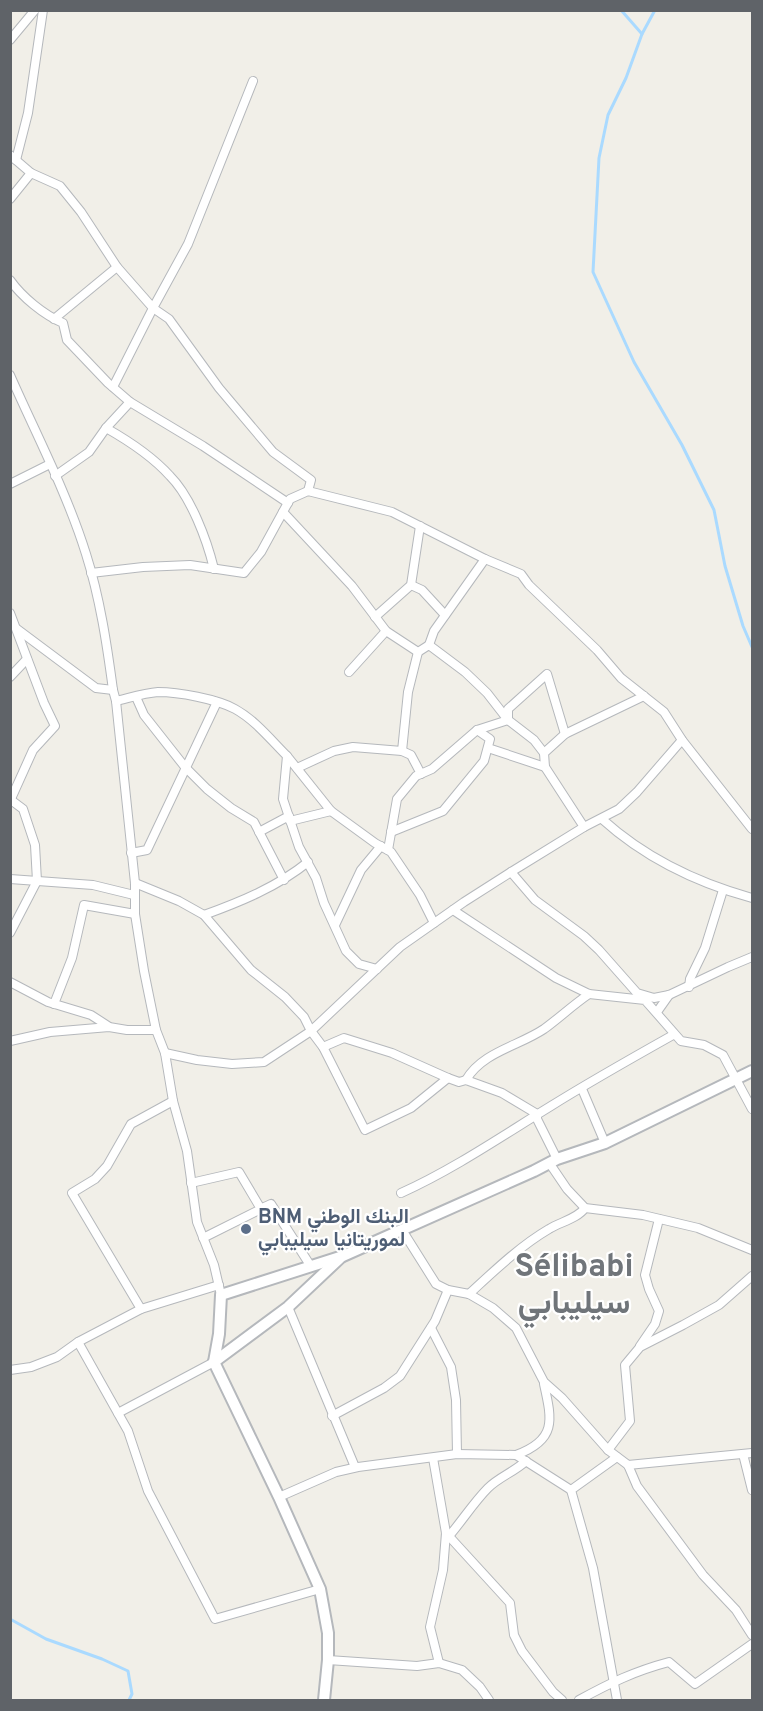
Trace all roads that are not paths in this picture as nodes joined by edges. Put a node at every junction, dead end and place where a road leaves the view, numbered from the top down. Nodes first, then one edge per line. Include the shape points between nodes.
1 (35, 10) edge
2 (43, 10) edge
3 (10, 40) edge
4 (252, 81) dead end
5 (13, 157) edge
6 (31, 173) junction
7 (10, 199) edge
8 (117, 267) junction
9 (10, 280) edge
10 (153, 308) junction
11 (54, 319) junction
12 (10, 375) edge
13 (112, 387) junction
14 (130, 402) junction
15 (106, 428) junction
16 (50, 464) junction
17 (55, 476) junction
18 (10, 484) edge
19 (308, 491) junction
20 (288, 503) junction
21 (283, 512) junction
22 (420, 526) junction
23 (485, 559) junction
24 (214, 569) junction
25 (91, 573) junction
26 (411, 585) junction
27 (10, 613) edge
28 (445, 615) junction
29 (375, 617) junction
30 (10, 624) edge
31 (18, 630) junction
32 (386, 631) junction
33 (429, 645) junction
34 (418, 652) junction
35 (27, 659) junction
36 (349, 672) dead end
37 (10, 677) edge
38 (113, 690) junction
39 (644, 696) junction
40 (136, 697) junction
41 (116, 701) junction
42 (217, 702) junction
43 (508, 720) junction
44 (477, 730) junction
45 (565, 734) junction
46 (682, 740) junction
47 (488, 748) junction
48 (402, 751) junction
49 (544, 753) junction
50 (288, 756) junction
51 (185, 767) junction
52 (545, 767) junction
53 (297, 768) junction
54 (421, 774) junction
55 (13, 785) edge
56 (11, 801) edge
57 (331, 811) junction
58 (290, 818) junction
59 (602, 819) junction
60 (584, 827) junction
61 (753, 829) edge
62 (259, 832) junction
63 (391, 832) junction
64 (384, 848) junction
65 (131, 853) junction
66 (308, 862) junction
67 (511, 872) junction
68 (10, 879) edge
69 (285, 880) junction
70 (37, 882) junction
71 (135, 883) junction
72 (723, 890) junction
73 (134, 895) junction
74 (753, 898) edge
75 (453, 910) junction
76 (135, 914) junction
77 (204, 915) junction
78 (434, 923) junction
79 (335, 924) junction
80 (10, 933) edge
81 (753, 957) edge
82 (377, 969) junction
83 (10, 982) edge
84 (689, 987) junction
85 (589, 994) junction
86 (635, 995) junction
87 (669, 995) junction
88 (54, 1004) junction
89 (657, 1012) junction
90 (109, 1027) junction
91 (156, 1030) junction
92 (311, 1031) junction
93 (673, 1035) junction
94 (10, 1041) edge
95 (323, 1047) junction
96 (165, 1053) junction
97 (753, 1071) edge
98 (448, 1078) junction
99 (466, 1080) junction
100 (735, 1080) junction
101 (582, 1089) junction
102 (172, 1101) junction
103 (753, 1109) edge
104 (537, 1114) junction
105 (605, 1143) junction
106 (554, 1162) junction
107 (191, 1183) junction
108 (401, 1193) dead end
109 (585, 1208) junction
110 (260, 1209) junction
111 (659, 1219) junction
112 (402, 1230) junction
113 (203, 1238) junction
114 (753, 1250) edge
115 (343, 1256) junction
116 (309, 1266) junction
117 (753, 1276) edge
118 (220, 1290) junction
119 (448, 1290) junction
120 (469, 1294) junction
121 (288, 1306) junction
122 (141, 1309) junction
123 (431, 1328) junction
124 (78, 1342) junction
125 (640, 1347) junction
126 (214, 1362) junction
127 (10, 1370) edge
128 (544, 1382) junction
129 (118, 1413) junction
130 (332, 1416) junction
131 (608, 1450) junction
132 (753, 1453) edge
133 (457, 1454) junction
134 (743, 1454) junction
135 (516, 1455) junction
136 (616, 1457) junction
137 (434, 1458) junction
138 (526, 1461) junction
139 (628, 1465) junction
140 (355, 1467) junction
141 (571, 1490) junction
142 (753, 1490) edge
143 (279, 1497) junction
144 (447, 1535) junction
145 (320, 1589) junction
146 (752, 1634) edge
147 (753, 1644) edge
148 (328, 1660) junction
149 (439, 1663) junction
150 (612, 1682) junction
151 (324, 1701) edge
152 (489, 1701) edge
153 (562, 1701) edge
154 (579, 1701) edge
155 (617, 1701) edge

1 - 3 street
2 - 5 street via 28,113
4 - 10 street via 188,244
5 - 6 street
6 - 7 street
6 - 8 street via 60,186
8 - 10 street
8 - 11 street
9 - 11 street
10 - 13 street
10 - 19 street via 169,319 219,388 273,452 311,480
11 - 13 street via 63,323 67,340
12 - 16 street
13 - 14 street
14 - 15 street
14 - 20 street
15 - 17 street via 89,452
15 - 24 street via 130,442 172,477 194,513
16 - 17 street
16 - 18 street
17 - 25 street
19 - 20 street
19 - 22 street via 392,512
20 - 21 street
21 - 24 street via 261,552 244,573
21 - 29 street via 352,586
22 - 23 street
22 - 26 street
23 - 28 street
23 - 39 street via 521,574 621,678
24 - 25 street via 190,565
25 - 38 street
26 - 28 street via 422,590
26 - 29 street
27 - 31 street
28 - 33 street
29 - 32 street
30 - 31 street
31 - 35 street
31 - 38 street via 96,688
32 - 34 street
32 - 36 street
33 - 34 street
33 - 43 street via 465,672
34 - 48 street via 408,692
35 - 37 street
35 - 55 street via 55,726 33,750
38 - 41 street
39 - 45 street
39 - 46 street via 664,712
40 - 41 street
40 - 42 street via 156,692
40 - 51 street via 144,715
41 - 65 street
42 - 50 street via 248,718
42 - 51 street
43 - 44 street
43 - 45 street via 508,709 547,674
43 - 49 street
44 - 47 street via 490,740
44 - 54 street
45 - 49 street
46 - 59 street via 637,792
46 - 61 street
47 - 52 street
47 - 63 street via 484,761 443,811
48 - 53 street via 353,747
48 - 54 street via 411,754
49 - 52 street
50 - 53 street
50 - 58 street via 283,799
51 - 62 street via 207,789 254,822
51 - 65 street via 147,850
52 - 60 street
53 - 57 street
54 - 63 street via 398,799
55 - 56 street
56 - 70 street via 23,809 35,845
57 - 58 street
57 - 64 street
58 - 62 street
58 - 66 street
59 - 60 street
59 - 72 street via 622,837 664,863
60 - 67 street
62 - 69 street
63 - 64 street
64 - 78 street via 391,852 420,895
64 - 79 street via 361,870
65 - 71 street
66 - 69 street
66 - 79 street
67 - 75 street
67 - 86 street via 535,900 599,950
68 - 70 street
69 - 77 street
70 - 73 street via 93,885
70 - 80 street
71 - 73 street
71 - 77 street
72 - 74 street
72 - 84 street
73 - 76 street
75 - 78 street
75 - 85 street via 556,978
76 - 88 street via 84,905 72,958
76 - 91 street
77 - 92 street via 251,970 304,1017
78 - 82 street
79 - 82 street via 346,951 359,964
81 - 84 street
82 - 92 street
83 - 88 street
84 - 87 street
85 - 86 street
85 - 99 street via 544,1029 487,1059
86 - 87 street
86 - 89 street
87 - 89 street
88 - 90 street via 91,1015
89 - 93 street
90 - 91 street
90 - 94 street via 50,1032
91 - 96 street
92 - 95 street
92 - 96 street via 264,1062 232,1064
93 - 100 street via 723,1055
93 - 101 street
95 - 98 street via 344,1038 392,1053
95 - 98 street via 365,1130 411,1108
96 - 102 street
97 - 100 street
98 - 99 street
99 - 104 street via 502,1093
100 - 103 street
100 - 105 street
101 - 104 street
101 - 105 street
102 - 107 street via 187,1151
102 - 122 street via 132,1124 107,1166 72,1193
104 - 106 street
104 - 108 street via 438,1175
105 - 106 street
106 - 109 street via 567,1189
106 - 112 street
107 - 110 street via 239,1173
107 - 113 street
109 - 111 street
109 - 120 street via 548,1230
110 - 113 street
110 - 116 street via 271,1204
111 - 114 street via 707,1231
111 - 125 street via 645,1275 659,1311
112 - 115 street
112 - 119 street via 436,1284
113 - 118 street
115 - 116 street
115 - 121 street
116 - 118 street
117 - 125 street via 718,1305
118 - 122 street
118 - 126 street
119 - 120 street
119 - 123 street
120 - 128 street via 516,1328
121 - 126 street
121 - 130 street
122 - 124 street
123 - 130 street via 400,1376
123 - 133 street via 451,1367
124 - 127 street via 57,1357
124 - 129 street
125 - 131 street via 625,1365 630,1421
126 - 129 street
126 - 143 street
128 - 131 street
128 - 135 street via 551,1424 532,1448
129 - 145 street via 148,1491 215,1619
130 - 140 street
131 - 136 street
132 - 134 street
133 - 135 street
133 - 137 street
134 - 139 street
134 - 142 street
135 - 138 street
136 - 139 street
136 - 141 street
137 - 140 street
137 - 144 street
138 - 141 street
138 - 144 street via 487,1489
139 - 146 street via 637,1486
140 - 143 street
141 - 150 street via 593,1568
143 - 145 street
144 - 149 street via 430,1627
144 - 153 street via 510,1603 514,1635 522,1651
145 - 148 street via 328,1633
147 - 150 street via 695,1684 669,1662
148 - 149 street via 417,1666
148 - 151 street
149 - 152 street via 462,1670
150 - 154 street
150 - 155 street

